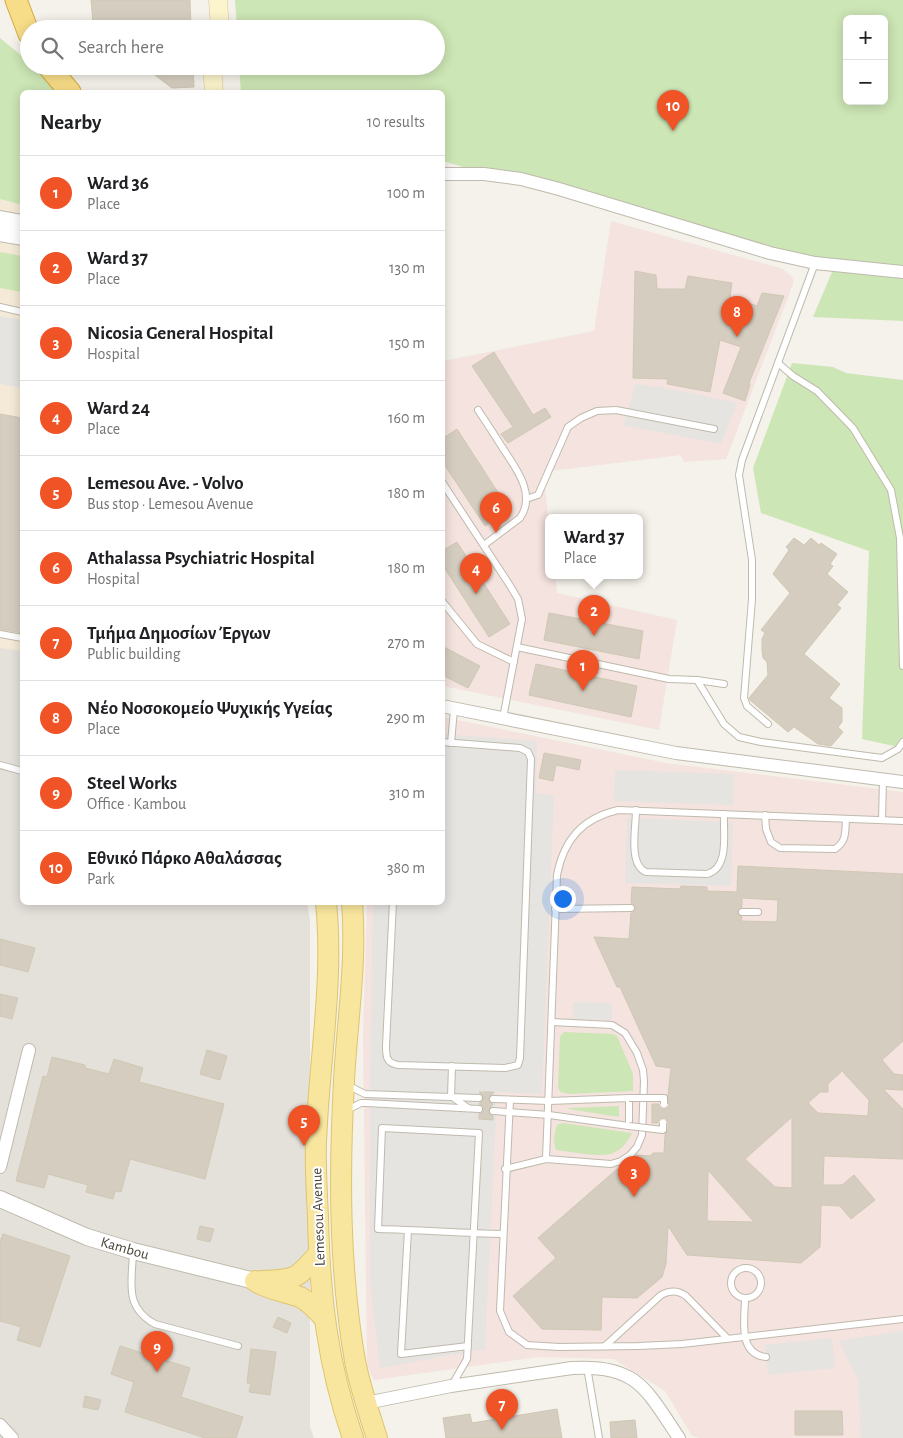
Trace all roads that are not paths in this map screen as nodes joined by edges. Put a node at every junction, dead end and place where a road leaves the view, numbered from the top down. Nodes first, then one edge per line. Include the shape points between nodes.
1 (16, 0) edge
2 (206, 0) edge
3 (218, 0) edge
4 (24, 20) edge
5 (207, 20) edge
6 (219, 20) edge
7 (56, 75) edge
8 (213, 75) edge
9 (225, 75) edge
10 (68, 90) edge
11 (214, 90) edge
12 (226, 90) edge
13 (445, 174) edge
14 (0, 219) edge
15 (20, 223) edge
16 (0, 234) edge
17 (20, 237) edge
18 (815, 263) junction
19 (903, 272) edge
20 (0, 306) edge
21 (20, 311) edge
22 (778, 363) junction
23 (478, 410) dead end
24 (714, 429) dead end
25 (445, 486) edge
26 (526, 499) junction
27 (484, 545) junction
28 (445, 604) edge
29 (0, 634) edge
30 (20, 638) edge
31 (517, 646) junction
32 (514, 662) junction
33 (903, 666) edge
34 (697, 680) junction
35 (724, 684) dead end
36 (448, 708) edge
37 (502, 718) junction
38 (768, 724) dead end
39 (445, 742) edge
40 (903, 742) edge
41 (451, 743) junction
42 (0, 765) edge
43 (20, 770) edge
44 (883, 780) junction
45 (903, 782) edge
46 (636, 810) junction
47 (724, 814) junction
48 (765, 815) junction
49 (846, 819) junction
50 (882, 820) junction
51 (903, 821) edge
52 (326, 905) edge
53 (352, 905) edge
54 (357, 905) edge
55 (393, 905) edge
56 (631, 908) dead end
57 (555, 909) junction
58 (742, 912) dead end
59 (758, 912) dead end
60 (360, 968) dead end
61 (358, 1006) dead end
62 (552, 1022) junction
63 (348, 1029) junction
64 (29, 1050) dead end
65 (452, 1066) junction
66 (344, 1080) junction
67 (451, 1096) junction
68 (479, 1098) dead end
69 (629, 1098) junction
70 (493, 1099) dead end
71 (510, 1100) junction
72 (549, 1101) junction
73 (664, 1104) dead end
74 (469, 1109) junction
75 (479, 1110) dead end
76 (493, 1111) dead end
77 (343, 1112) junction
78 (509, 1112) junction
79 (549, 1115) junction
80 (663, 1123) dead end
81 (629, 1126) junction
82 (546, 1159) junction
83 (0, 1167) edge
84 (505, 1169) junction
85 (0, 1199) edge
86 (408, 1230) junction
87 (475, 1234) junction
88 (502, 1234) junction
89 (133, 1251) junction
90 (319, 1253) junction
91 (255, 1281) junction
92 (745, 1298) junction
93 (324, 1318) junction
94 (903, 1319) edge
95 (744, 1336) junction
96 (726, 1338) junction
97 (238, 1346) dead end
98 (468, 1346) junction
99 (605, 1346) junction
100 (766, 1356) dead end
101 (587, 1367) junction
102 (451, 1386) junction
103 (366, 1403) junction
104 (0, 1425) edge
105 (12, 1438) edge
106 (353, 1438) edge
107 (377, 1438) edge
108 (599, 1438) edge
109 (680, 1438) edge

1 - 4 highway
2 - 5 main road
3 - 6 main road
7 - 10 highway
8 - 11 main road
9 - 12 main road
13 - 18 street via 484,174 521,180 770,253
14 - 15 street
16 - 17 street
18 - 19 street
18 - 22 lane
20 - 21 lane
22 - 33 lane via 817,391 852,428 891,490 900,538
22 - 38 lane via 739,475 752,560 744,698 747,706
23 - 26 lane via 520,475
24 - 26 lane via 616,410 597,411 568,427 538,495
25 - 27 lane
26 - 27 lane via 520,518
27 - 31 lane via 518,599 522,619
28 - 32 lane via 477,644
29 - 30 lane
31 - 32 lane
31 - 34 lane via 669,679
32 - 37 lane
34 - 35 lane
34 - 40 lane via 724,724 739,737 882,758 898,749
36 - 37 street
36 - 41 lane
37 - 44 street via 676,753
39 - 41 lane
41 - 65 lane via 520,748 528,752 532,764 520,1062 512,1067
42 - 43 lane
44 - 45 street
44 - 50 lane
46 - 47 lane
46 - 47 lane via 636,863 646,872 664,873 707,874 716,870 722,856
46 - 57 lane via 606,813 578,830 560,858
47 - 48 lane
48 - 49 lane
48 - 49 lane via 771,842 780,848 835,848 844,840
49 - 50 lane
50 - 51 lane
52 - 90 main road, Lemesou Avenue via 327,973 316,1141
53 - 63 main road, Lemesou Avenue
54 - 60 lane
55 - 65 lane via 388,1060 398,1065
56 - 57 lane
57 - 62 lane
58 - 59 lane
61 - 63 lane
62 - 72 lane
62 - 82 lane via 612,1025 625,1033 644,1070 642,1135 630,1154 611,1164
63 - 66 main road, Lemesou Avenue
64 - 83 street
65 - 67 lane
66 - 67 lane via 365,1094
66 - 77 main road, Lemesou Avenue
67 - 68 lane
67 - 74 lane
69 - 72 lane
69 - 73 lane, bridge via 664,1098
69 - 81 lane
70 - 71 lane
71 - 72 lane
71 - 78 lane
72 - 79 lane
74 - 75 lane
74 - 77 lane via 361,1103
76 - 78 lane
77 - 103 main road, Lemesou Avenue via 343,1246 347,1306
78 - 79 lane
78 - 84 lane
79 - 81 lane
79 - 82 lane
80 - 81 lane, bridge via 663,1130
82 - 84 lane
84 - 88 lane
85 - 89 street, Kambou via 87,1237
86 - 87 lane
86 - 87 lane via 378,1229 382,1128 479,1133
86 - 98 lane via 401,1354
87 - 88 lane
87 - 98 lane
88 - 99 lane via 500,1312 509,1332 527,1345
89 - 91 street, Kambou
89 - 97 lane via 133,1302 144,1318 155,1324
90 - 91 main road via 296,1277
90 - 93 main road, Lemesou Avenue
91 - 93 main road via 269,1289 300,1297
92 - 92 lane via 736,1294 731,1282 735,1273 748,1268 760,1277 760,1287 754,1295
92 - 95 lane
93 - 106 main road, Lemesou Avenue via 334,1375
94 - 95 lane
95 - 96 lane
95 - 100 lane via 752,1351
96 - 99 lane
96 - 99 lane via 686,1296 672,1291 662,1295
98 - 102 lane via 465,1364
101 - 102 street
101 - 108 lane
101 - 109 street via 624,1374 640,1385
102 - 103 street
103 - 107 main road, Lemesou Avenue
104 - 105 street

